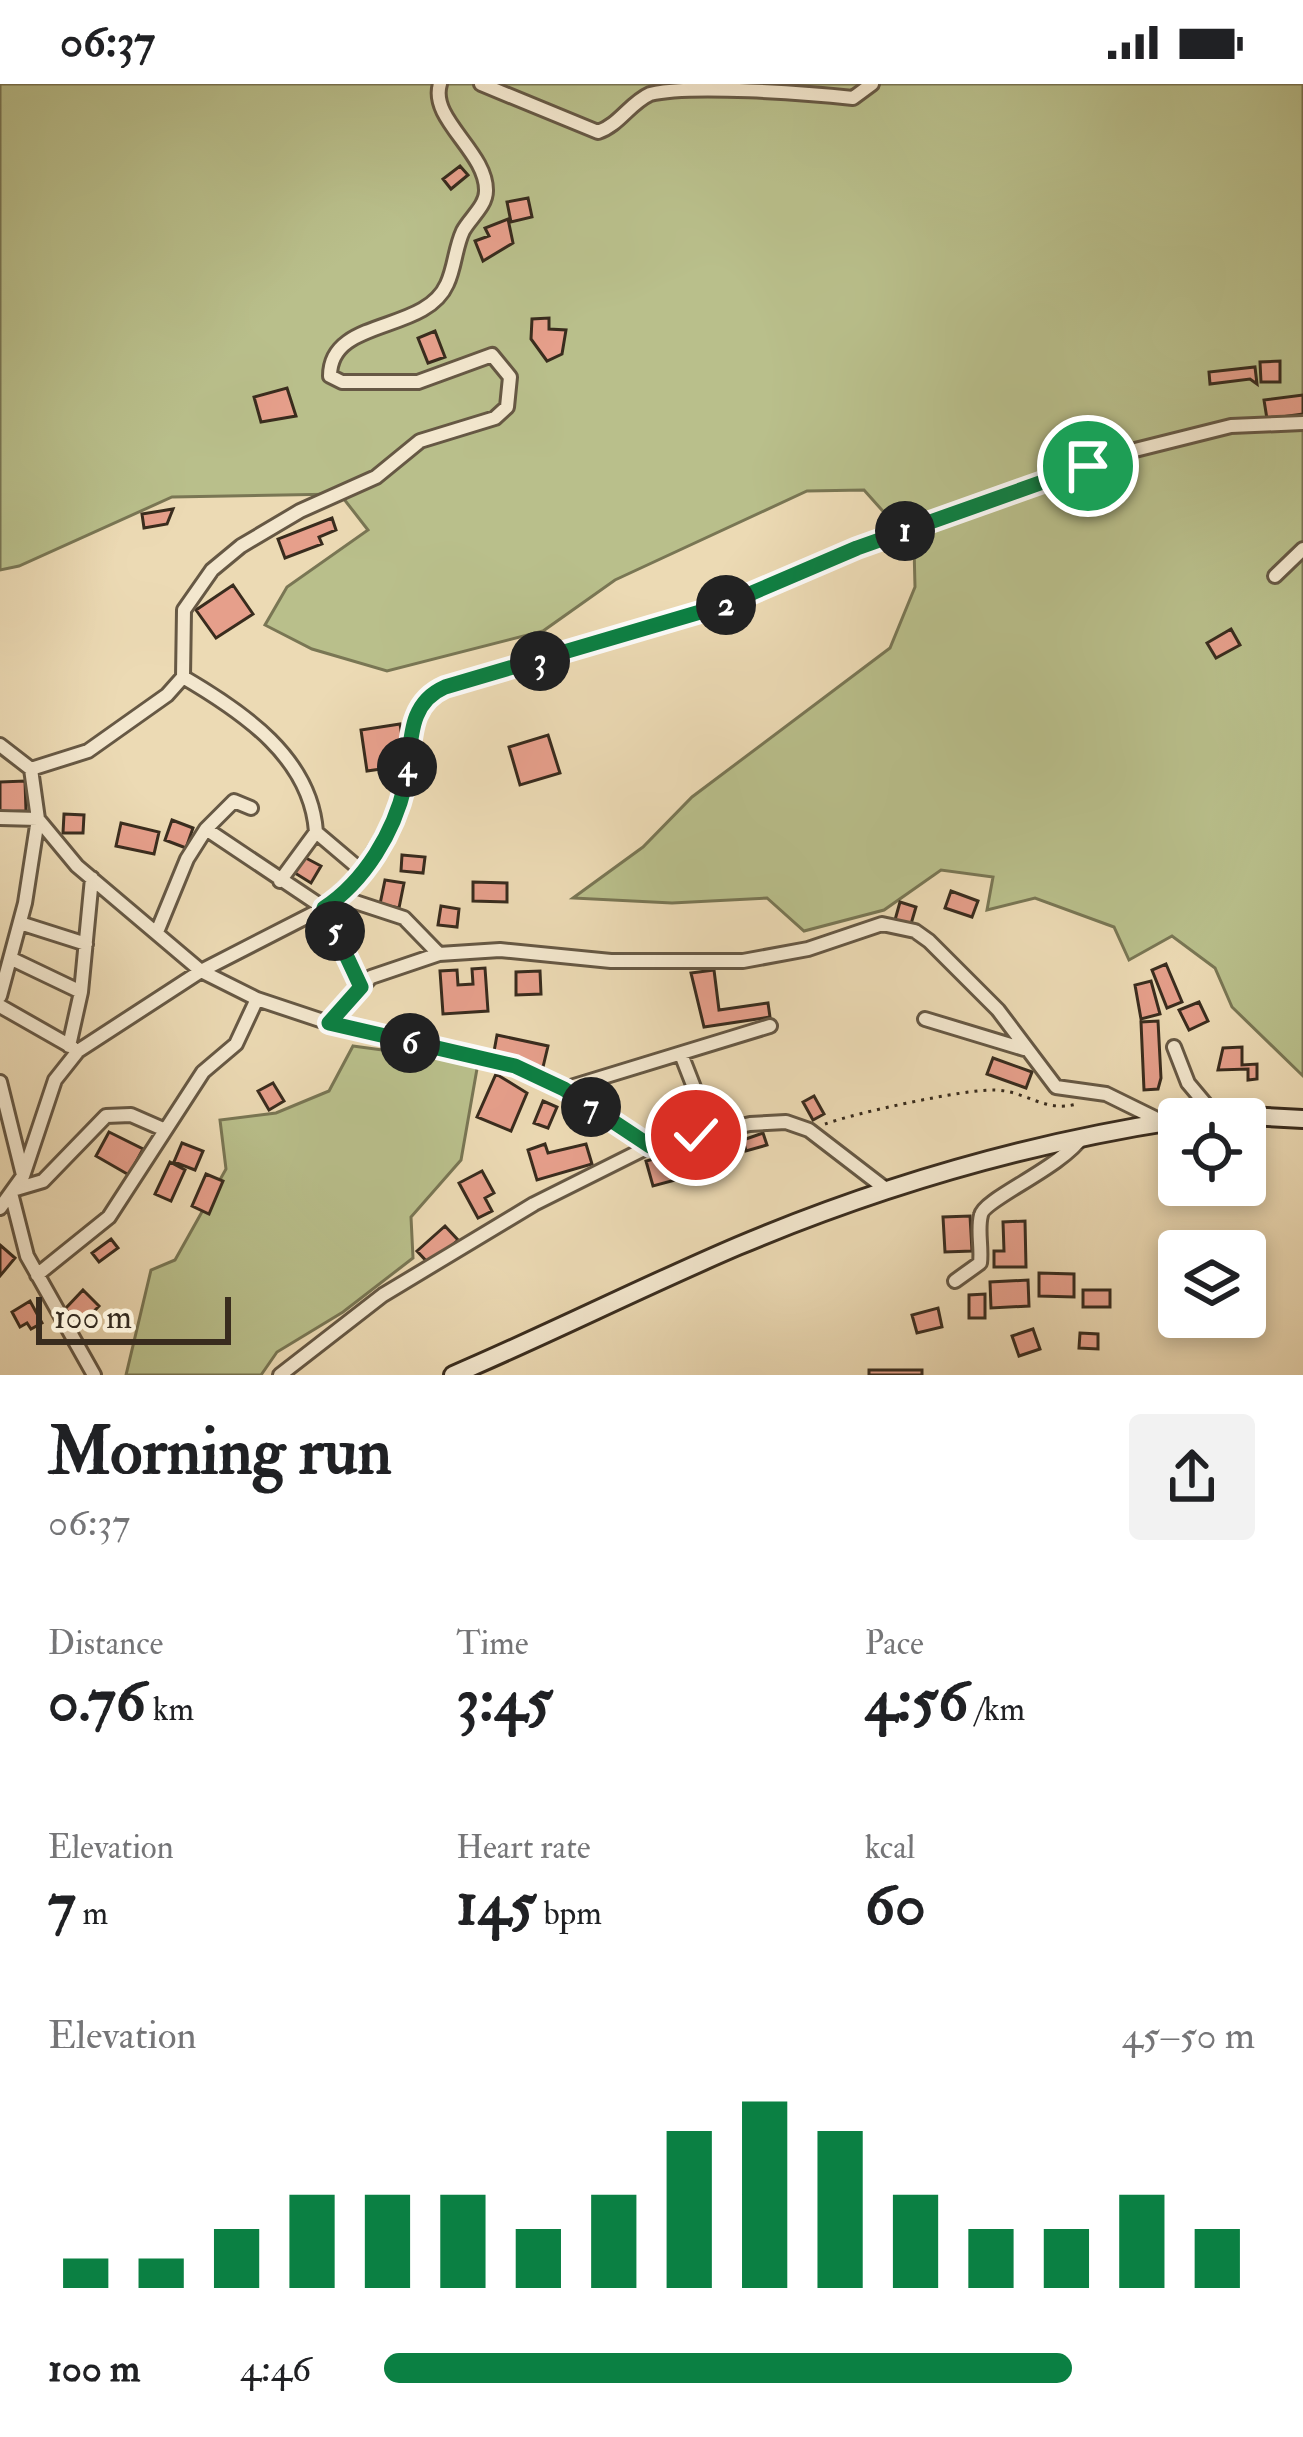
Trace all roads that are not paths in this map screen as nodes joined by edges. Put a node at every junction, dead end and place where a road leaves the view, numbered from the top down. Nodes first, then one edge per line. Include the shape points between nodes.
1 (440, 84) edge
2 (481, 84) edge
3 (872, 84) edge
4 (1303, 423) edge
5 (1303, 549) edge
6 (1275, 575) dead end
7 (183, 677) junction
8 (0, 745) edge
9 (31, 769) junction
10 (251, 808) dead end
11 (0, 818) edge
12 (38, 819) junction
13 (206, 830) junction
14 (316, 832) junction
15 (362, 871) junction
16 (92, 878) junction
17 (280, 880) junction
18 (340, 897) junction
19 (324, 908) junction
20 (20, 923) junction
21 (157, 932) junction
22 (86, 944) junction
23 (439, 954) junction
24 (12, 959) junction
25 (201, 971) junction
26 (361, 987) junction
27 (81, 992) junction
28 (0, 996) edge
29 (257, 999) junction
30 (0, 1006) edge
31 (925, 1019) dead end
32 (329, 1023) junction
33 (770, 1026) dead end
34 (1174, 1047) dead end
35 (73, 1048) junction
36 (1025, 1049) junction
37 (681, 1054) junction
38 (0, 1082) edge
39 (564, 1089) junction
40 (1201, 1098) edge
41 (1158, 1114) edge
42 (1266, 1117) edge
43 (1303, 1119) edge
44 (1158, 1123) edge
45 (163, 1129) junction
46 (711, 1132) junction
47 (1084, 1136) junction
48 (650, 1146) junction
49 (17, 1188) junction
50 (887, 1190) junction
51 (0, 1208) edge
52 (37, 1275) junction
53 (956, 1281) dead end
54 (94, 1375) edge
55 (280, 1375) edge
56 (453, 1375) edge

1 - 7 street via 438,102 482,171 484,200 434,302 356,335 338,350 330,376 418,382 492,355 510,377 507,407 420,441 376,477 285,519 226,558 184,610
2 - 3 street via 598,131 646,95 671,89 853,98
4 - 15 street via 1231,426 1127,452 857,548 724,605 432,692 415,718 392,823
5 - 6 street
7 - 9 street via 112,737
7 - 14 street via 301,774
8 - 9 street
9 - 12 street
10 - 13 street via 235,801
11 - 12 street
12 - 16 street
12 - 20 street
13 - 17 street
13 - 21 street
14 - 15 street
14 - 17 street
15 - 18 street
16 - 21 street
16 - 22 street
17 - 19 street
18 - 19 street
18 - 23 street via 404,918
19 - 25 street
19 - 26 street
20 - 22 street
20 - 24 street
21 - 25 street
22 - 27 street
23 - 26 street via 388,968
23 - 36 street via 743,961 899,926 929,941 980,990
24 - 27 street
24 - 28 street
25 - 29 street
25 - 35 street
26 - 32 street
27 - 35 street
29 - 32 street
29 - 45 street via 236,1045 209,1065
30 - 35 street
31 - 36 street
32 - 39 street via 490,1058
33 - 37 street
34 - 40 street
35 - 49 street
36 - 41 street via 1061,1091 1106,1094
37 - 39 street
37 - 46 street
38 - 49 street
39 - 48 street
42 - 43 street
44 - 47 street
45 - 49 street via 106,1115 43,1180
45 - 52 street via 109,1217
46 - 48 street
46 - 50 street via 770,1121 809,1130
47 - 50 street
47 - 53 street via 1045,1174 987,1202 980,1263
48 - 55 street via 383,1295
49 - 51 street
49 - 52 street via 21,1240
50 - 56 street via 739,1246
52 - 54 street

